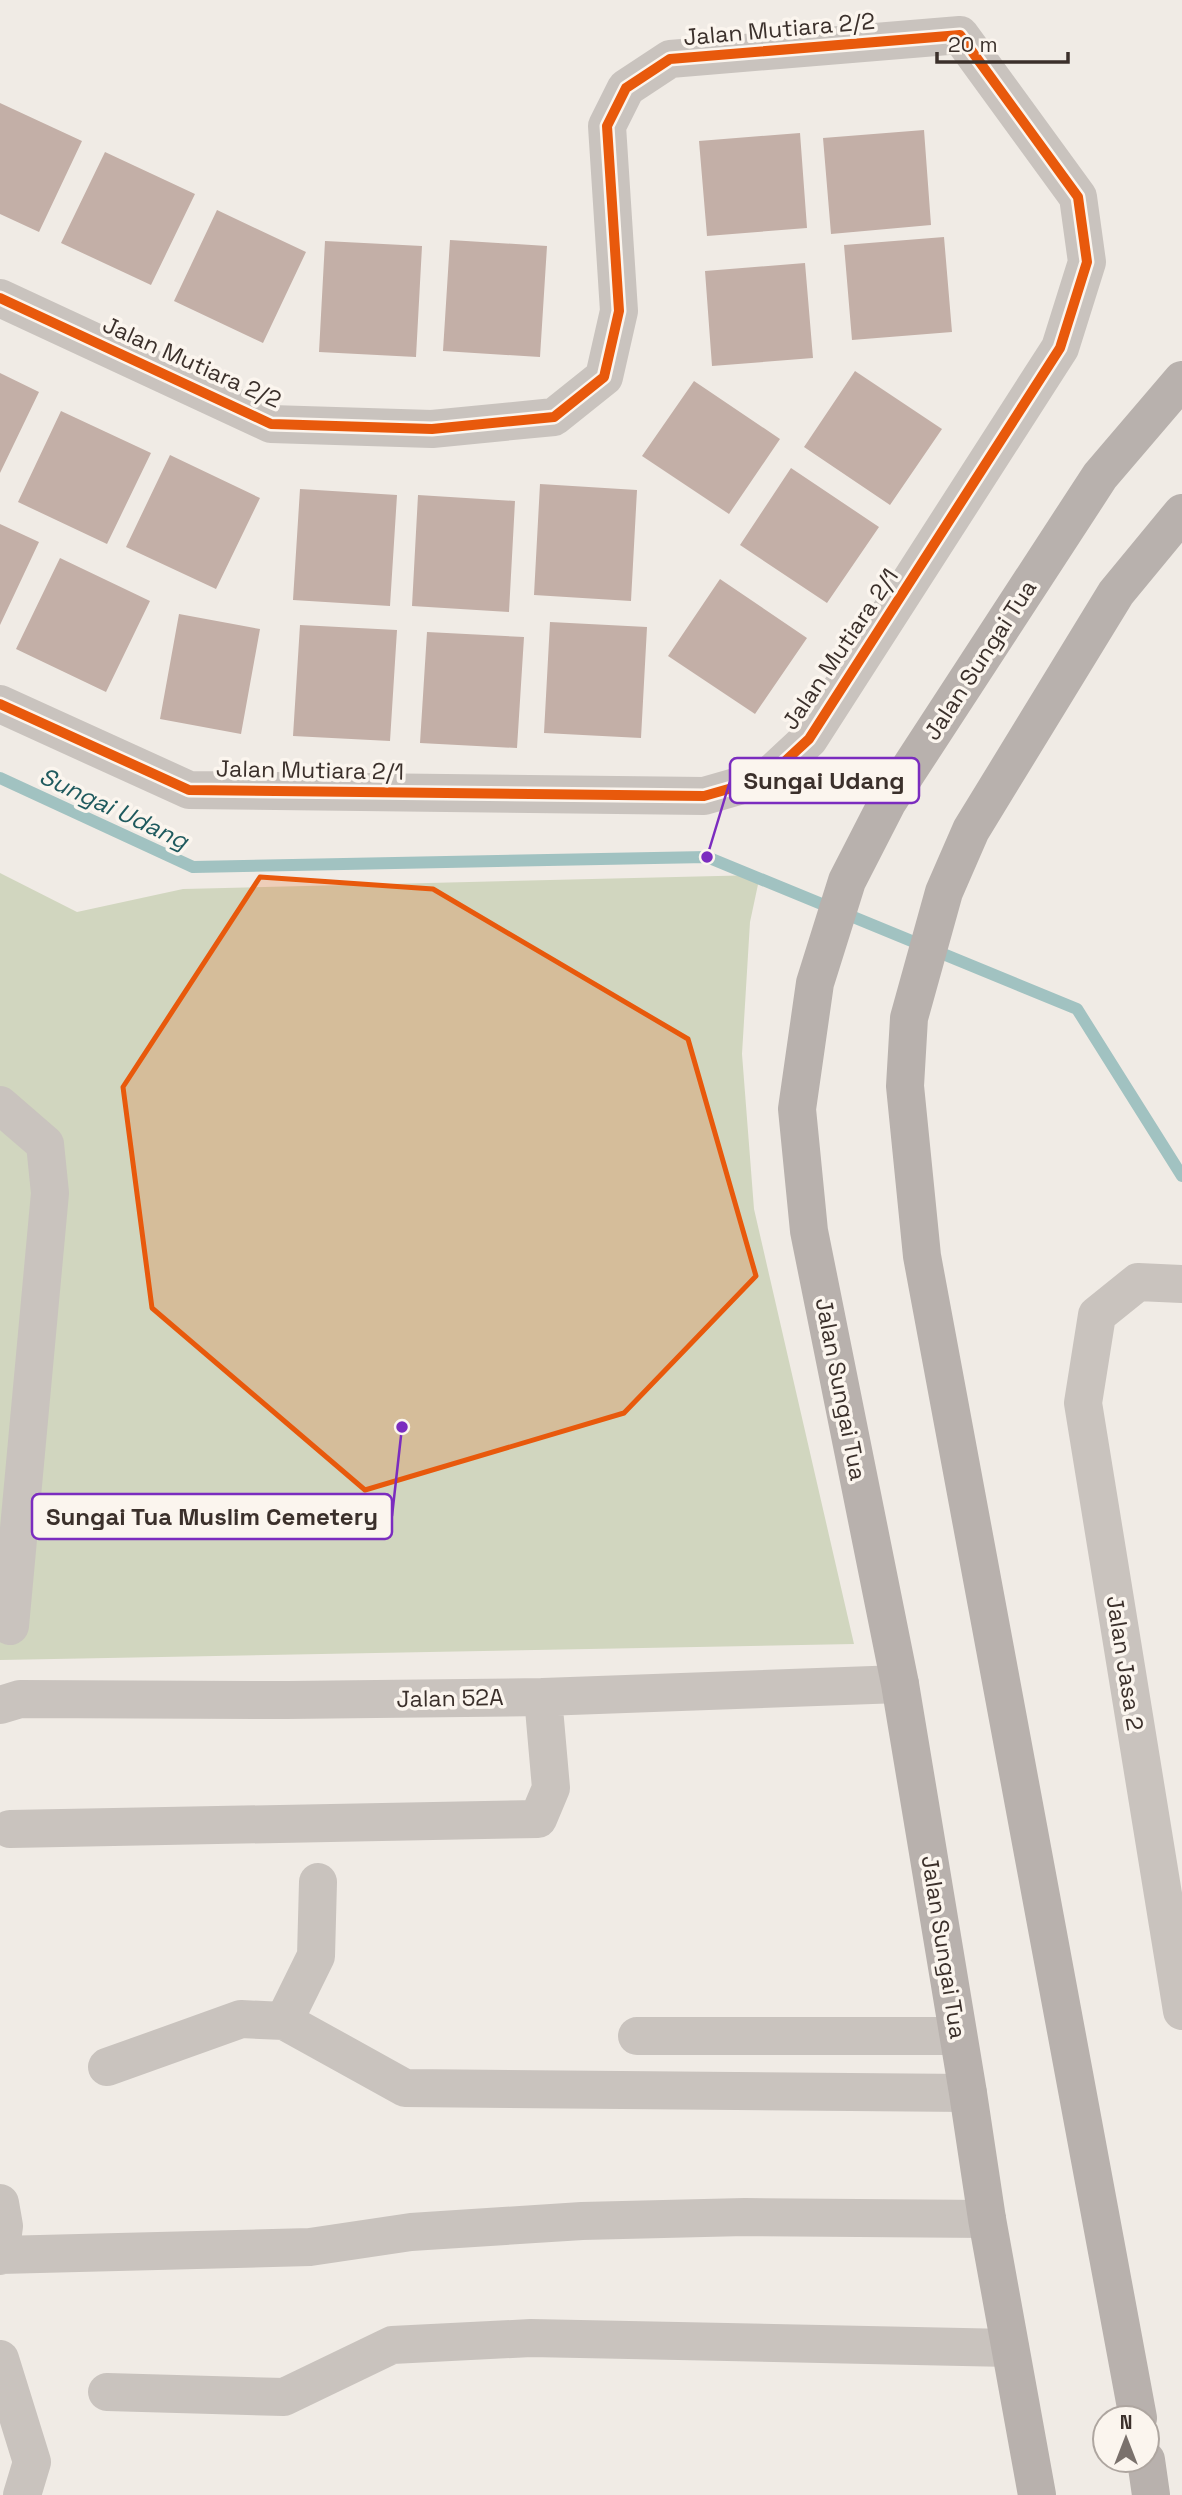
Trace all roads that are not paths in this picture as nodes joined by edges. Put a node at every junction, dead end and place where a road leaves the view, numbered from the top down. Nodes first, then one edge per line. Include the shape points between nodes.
1 (960, 35) joint
2 (0, 298) edge
3 (1182, 380) edge
4 (1182, 513) edge
5 (0, 704) edge
6 (0, 1105) edge
7 (1182, 1284) edge
8 (10, 1626) dead end
9 (900, 1684) junction
10 (542, 1697) junction
11 (0, 1705) edge
12 (10, 1829) dead end
13 (318, 1882) dead end
14 (1182, 2011) edge
15 (284, 2021) junction
16 (958, 2035) junction
17 (637, 2036) dead end
18 (107, 2067) dead end
19 (968, 2093) junction
20 (0, 2203) edge
21 (987, 2219) junction
22 (0, 2256) edge
23 (1010, 2348) junction
24 (0, 2359) edge
25 (107, 2392) dead end
26 (1135, 2404) edge
27 (1148, 2474) edge
28 (22, 2495) edge
29 (1037, 2495) edge
30 (1151, 2495) edge

1 - 2 street, Jalan Mutiara 2/2 via 670,59 626,88 607,126 619,311 604,377 554,417 432,429 271,424
1 - 5 street, Jalan Mutiara 2/1 via 1078,197 1087,262 1060,348 809,739 767,778 704,796 189,790
3 - 9 main road, Jalan Sungai Tua via 1100,476 887,803 847,881 815,983 797,1109 809,1231
4 - 26 main road via 1116,593 971,831 944,892 909,1018 905,1086 922,1256
6 - 8 street via 45,1144 50,1193
7 - 14 street, Jalan Jasa 2 via 1138,1282 1097,1315 1083,1403
9 - 10 street, Jalan 52A
9 - 16 main road, Jalan Sungai Tua
10 - 11 street, Jalan 52A via 20,1699
10 - 12 street via 551,1788 538,1819
13 - 15 street via 316,1956
15 - 18 street via 242,2019
15 - 19 street via 405,2088
16 - 17 street
16 - 19 main road, Jalan Sungai Tua
19 - 21 main road, Jalan Sungai Tua
20 - 22 street via 4,2226
21 - 22 street via 582,2221 411,2232 310,2247
21 - 23 main road, Jalan Sungai Tua
23 - 25 street via 531,2338 392,2345 284,2397
23 - 29 main road, Jalan Sungai Tua
24 - 28 street via 32,2462
27 - 30 main road

